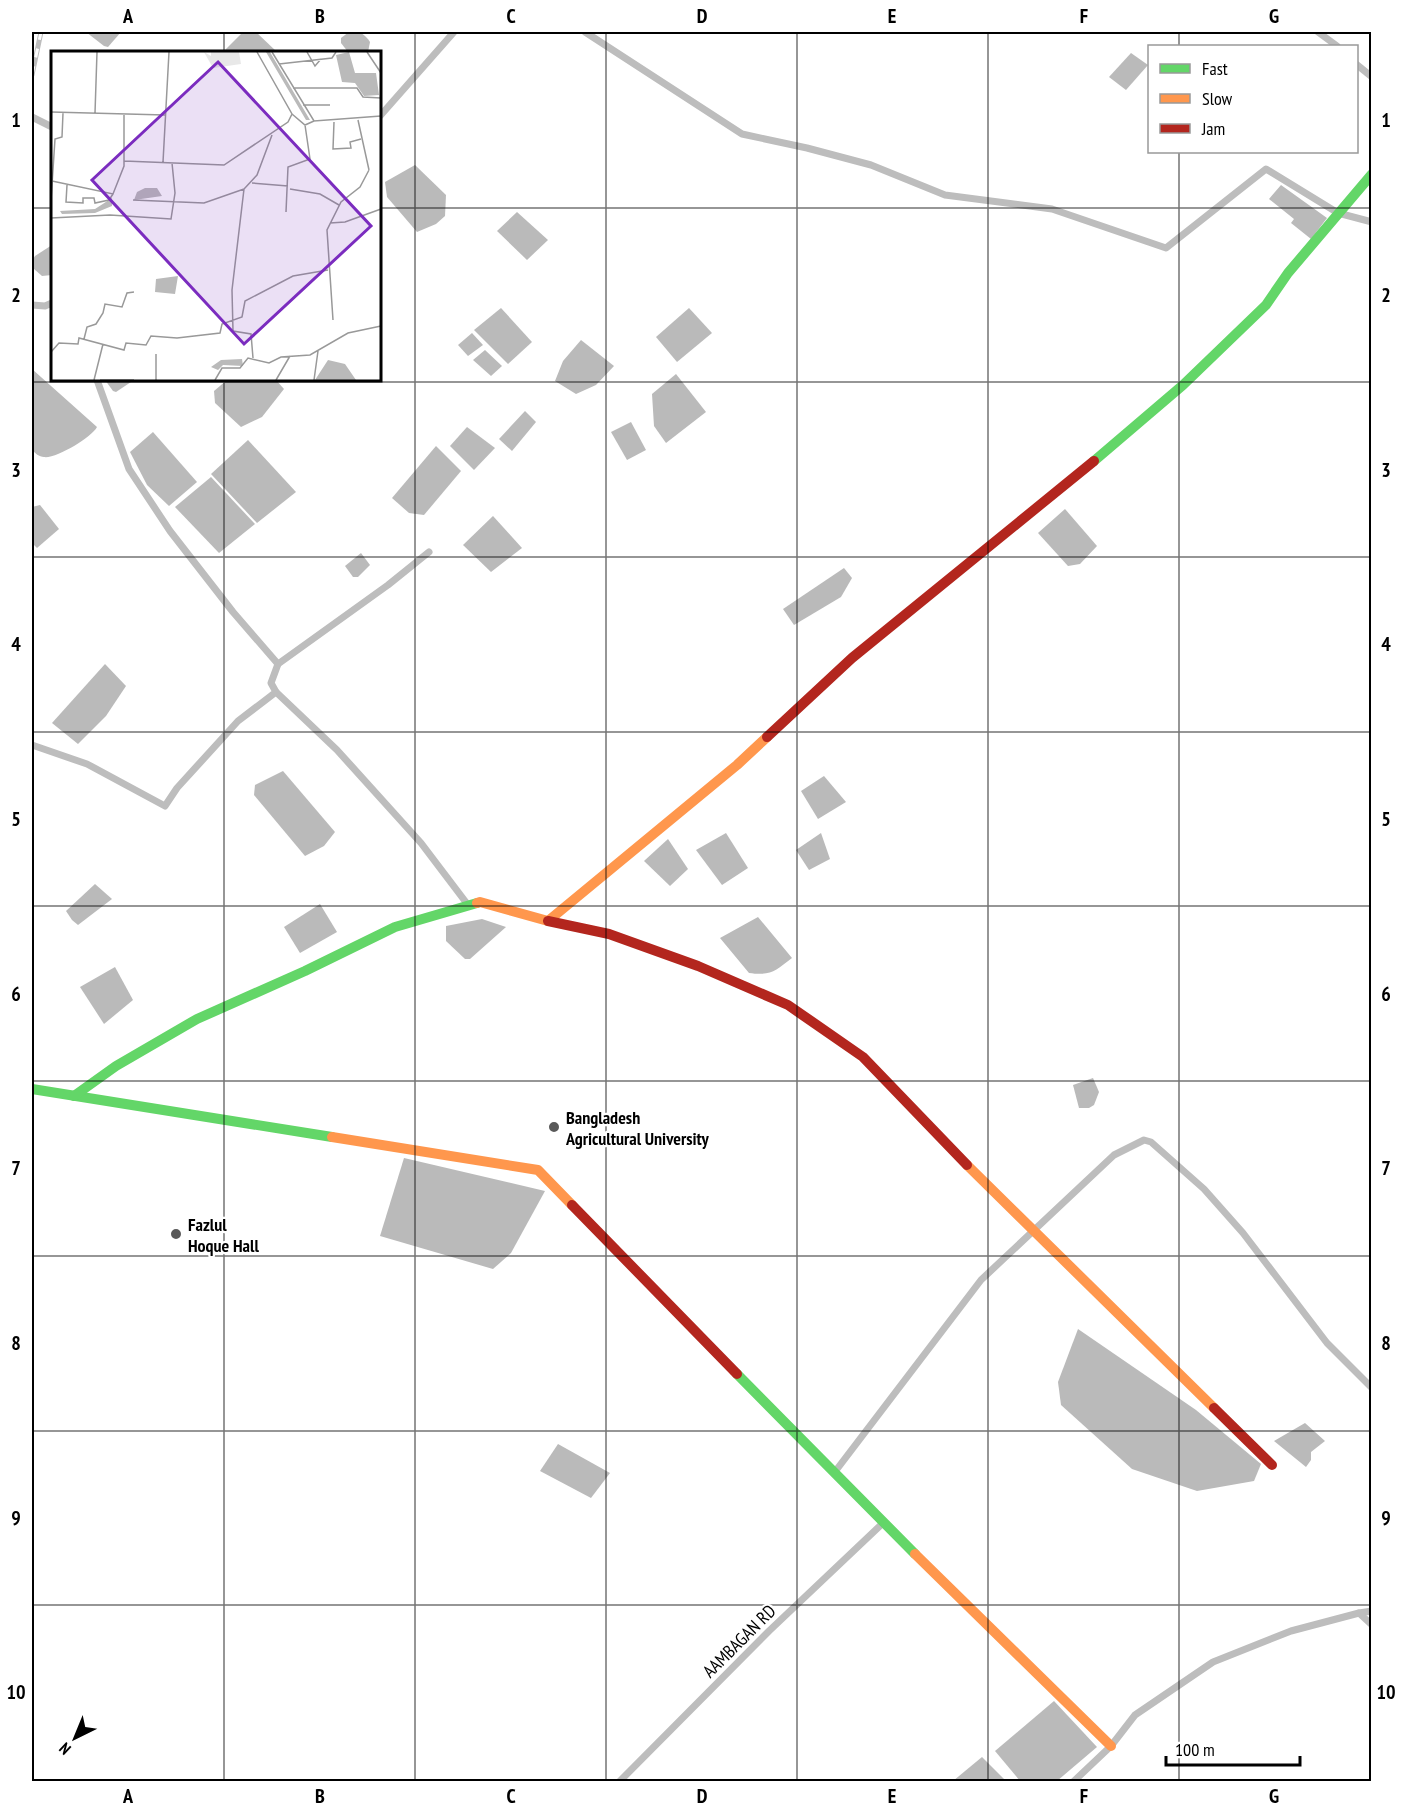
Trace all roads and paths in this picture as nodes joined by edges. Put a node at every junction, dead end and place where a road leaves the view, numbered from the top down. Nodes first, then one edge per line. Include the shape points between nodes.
1 (454, 32) edge
2 (585, 32) edge
3 (1318, 32) edge
4 (1336, 45) edge
5 (1358, 66) edge
6 (1371, 77) edge
7 (381, 115) edge
8 (32, 117) edge
9 (51, 126) edge
10 (1371, 174) edge
11 (1338, 213) junction
12 (1371, 222) edge
13 (51, 303) edge
14 (32, 306) edge
15 (97, 381) edge
16 (429, 552) dead end
17 (278, 664) junction
18 (276, 692) junction
19 (32, 745) edge
20 (468, 905) junction
21 (549, 921) junction
22 (32, 1089) edge
23 (74, 1096) junction
24 (1035, 1231) junction
25 (1371, 1388) edge
26 (1272, 1466) dead end
27 (834, 1473) junction
28 (883, 1523) junction
29 (1371, 1611) edge
30 (1359, 1613) junction
31 (1371, 1625) edge
32 (1111, 1746) junction
33 (619, 1782) edge
34 (1073, 1782) edge

1 - 7 street
2 - 11 street via 742,134 871,165 945,195 1052,209 1166,249 1266,169
3 - 4 street
5 - 6 street
8 - 9 street
10 - 11 street
11 - 12 street
11 - 21 street via 1266,305 1183,385 852,658 736,765
13 - 14 street
15 - 17 street via 129,469 170,531
16 - 17 street
17 - 18 street via 271,683
18 - 19 street via 238,721 165,806 87,764
18 - 20 street via 421,843
20 - 21 street via 480,902
20 - 23 street via 395,927 196,1019
21 - 24 street via 609,934 698,966 788,1005 863,1057
22 - 23 street
23 - 27 street via 538,1170
24 - 25 street via 1114,1155 1136,1142 1151,1142 1204,1189 1328,1343
24 - 26 street
24 - 27 street via 981,1280
27 - 28 street
28 - 32 street
28 - 33 street, AAMBAGAN RD
29 - 30 street
30 - 31 street
30 - 32 street via 1291,1631 1213,1662 1136,1715
32 - 34 street

